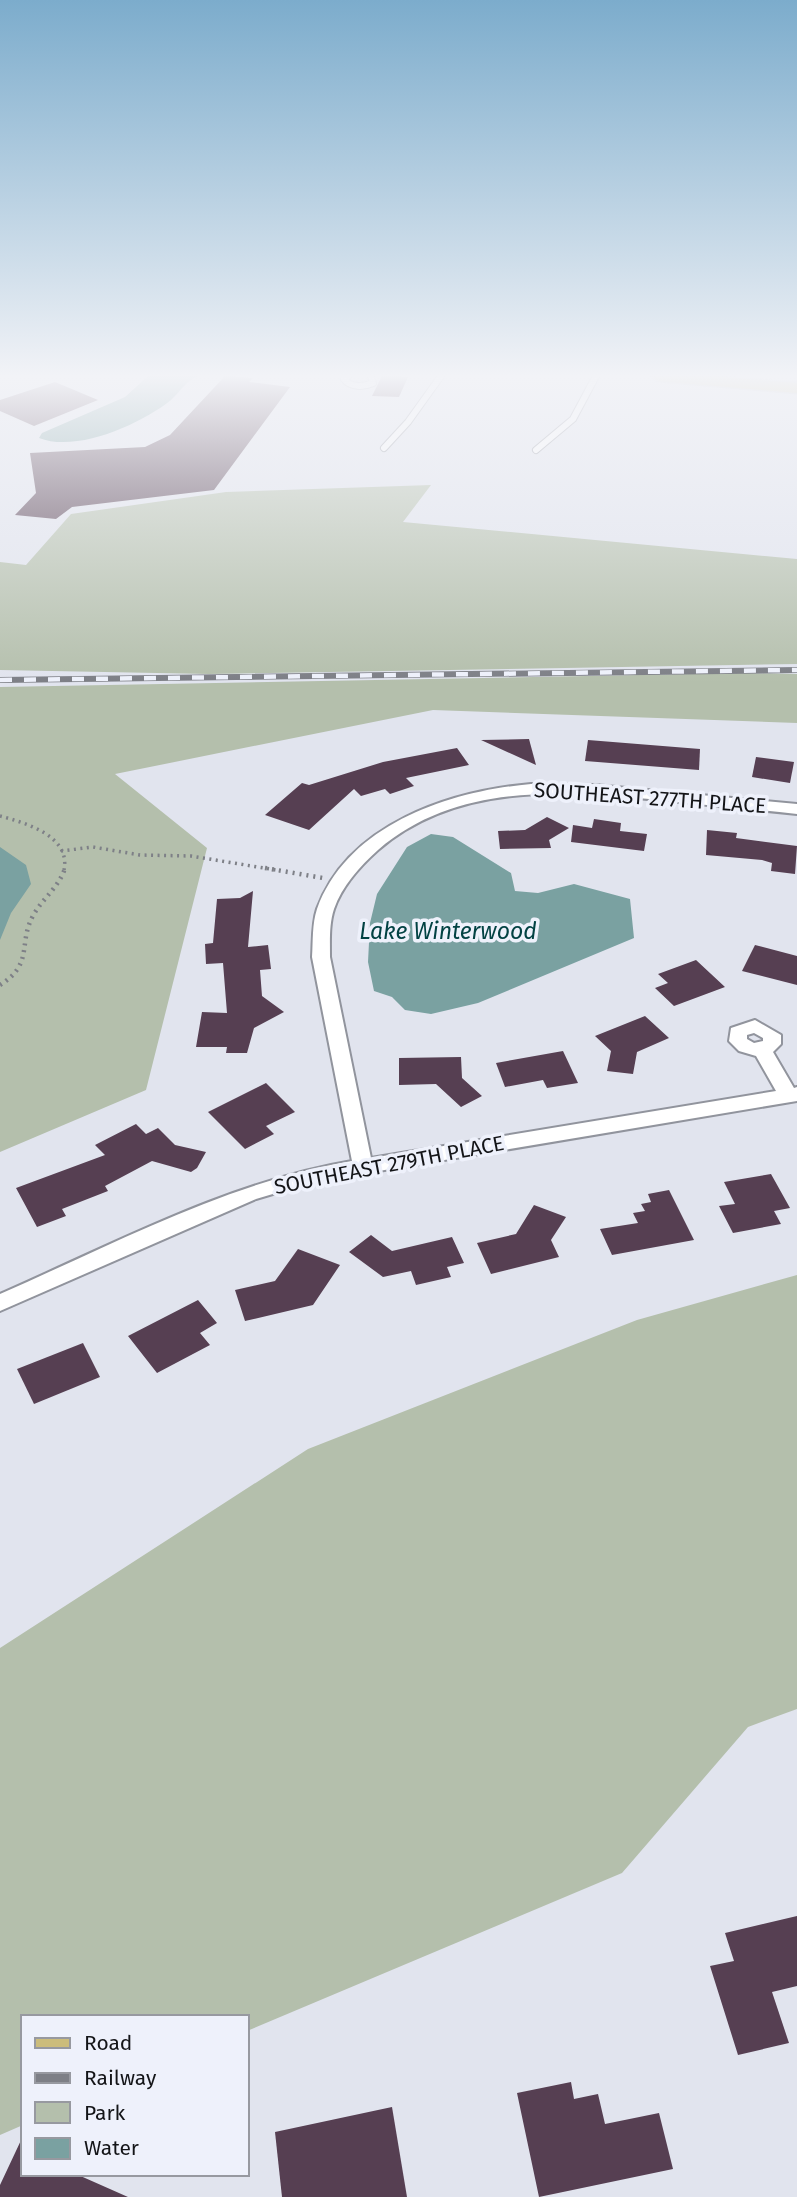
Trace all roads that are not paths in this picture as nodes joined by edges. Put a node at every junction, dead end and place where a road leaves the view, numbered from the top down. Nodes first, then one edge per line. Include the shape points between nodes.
1 (463, 800) joint
2 (797, 809) edge
3 (762, 1050) dead end
4 (793, 1095) edge
5 (363, 1166) junction
6 (0, 1303) edge

1 - 2 street, SOUTHEAST 277TH PLACE via 516,789 553,788
1 - 5 street via 424,815 374,844 339,881 325,907 321,957
3 - 4 street
4 - 5 street, SOUTHEAST 279TH PLACE
5 - 6 street, SOUTHEAST 279TH PLACE via 249,1193

